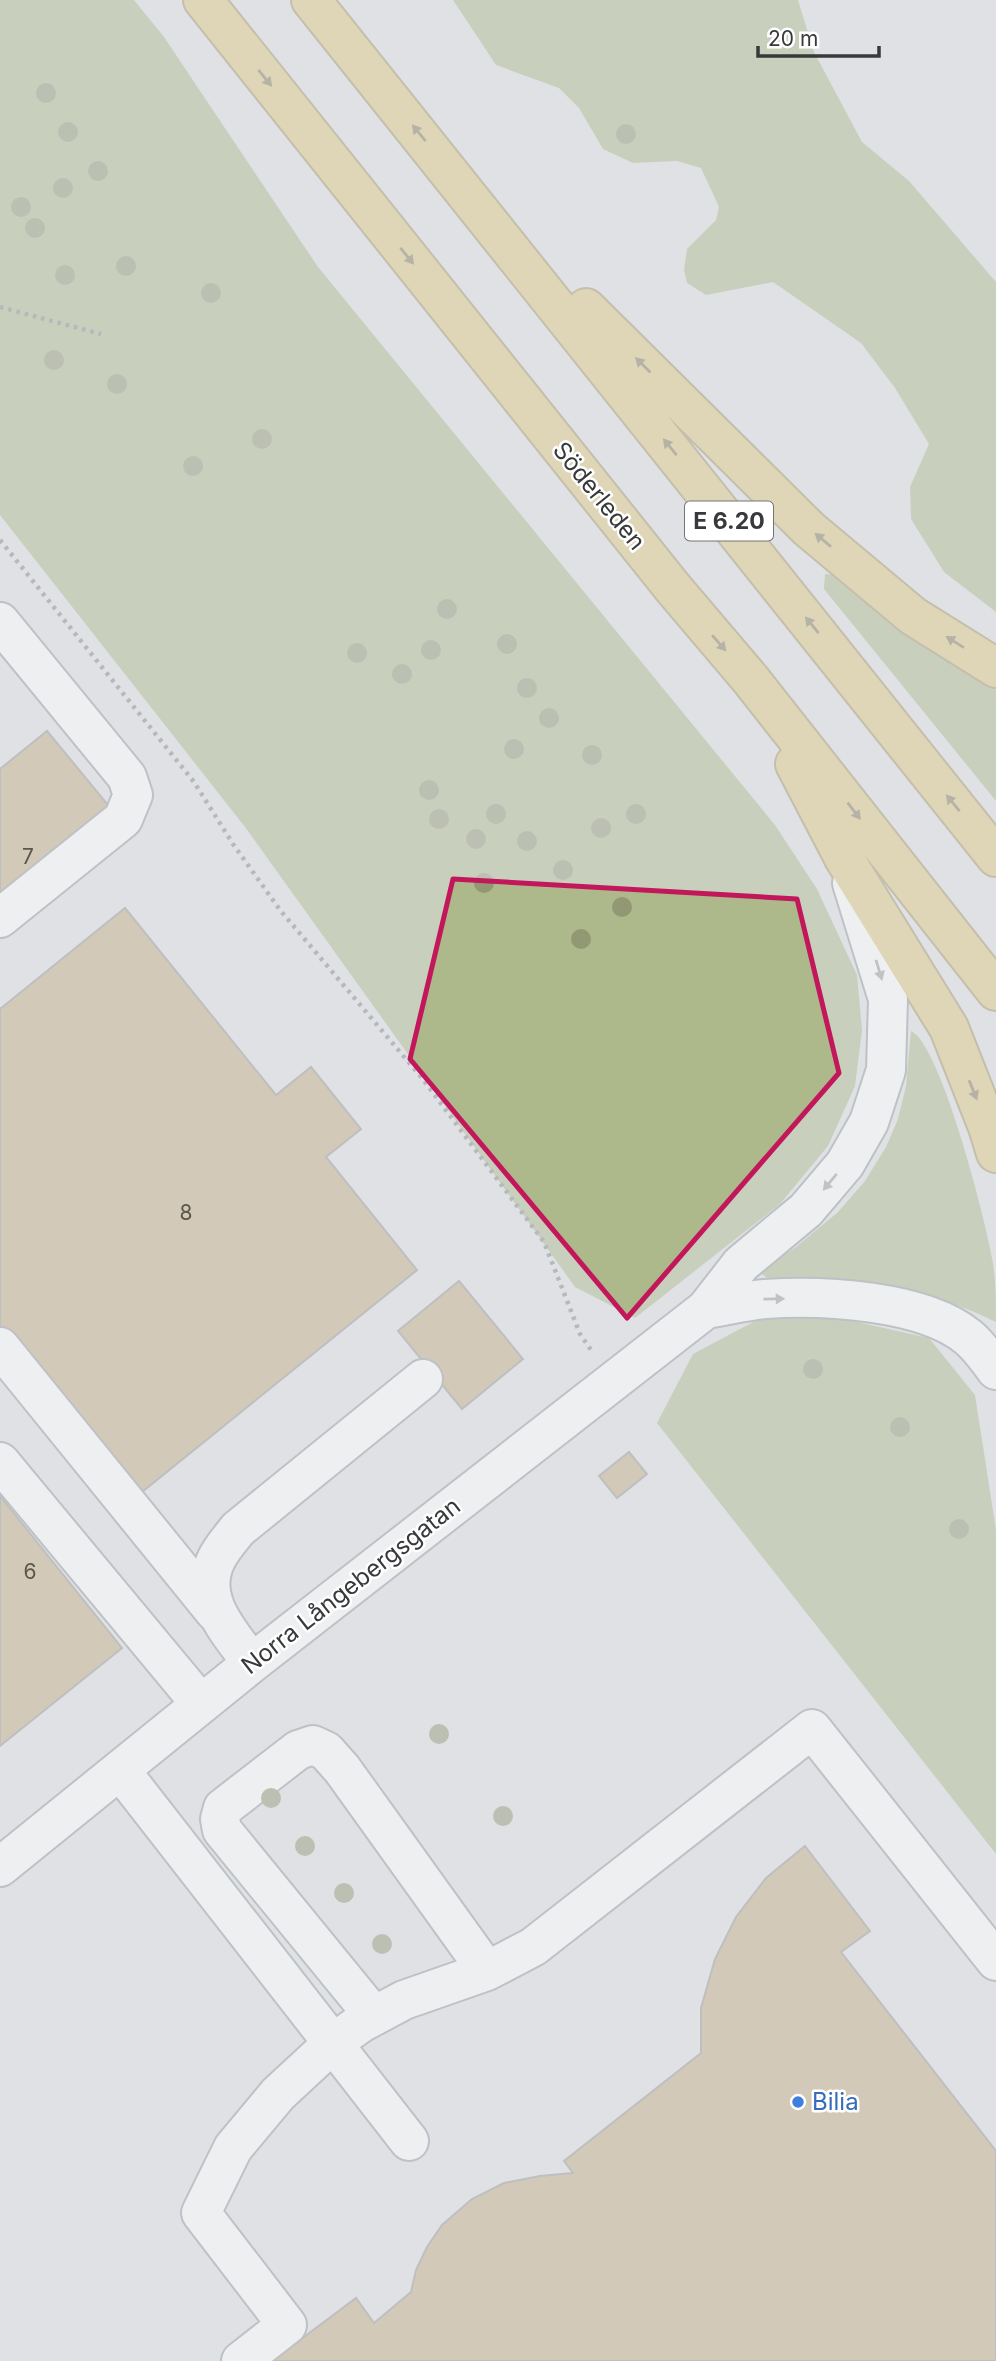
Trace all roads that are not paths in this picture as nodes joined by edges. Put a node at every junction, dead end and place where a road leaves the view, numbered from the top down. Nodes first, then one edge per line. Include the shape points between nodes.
1 (203, 0) edge
2 (312, 0) edge
3 (462, 186) junction
4 (0, 622) edge
5 (996, 668) edge
6 (751, 680) junction
7 (996, 857) edge
8 (844, 858) junction
9 (0, 918) edge
10 (996, 991) edge
11 (996, 1153) edge
12 (706, 1309) junction
13 (0, 1347) edge
14 (996, 1370) edge
15 (423, 1379) dead end
16 (0, 1462) edge
17 (215, 1612) junction
18 (251, 1663) junction
19 (201, 1704) junction
20 (120, 1770) junction
21 (0, 1867) edge
22 (996, 1961) edge
23 (487, 1971) junction
24 (374, 2016) junction
25 (332, 2043) junction
26 (409, 2141) dead end
27 (241, 2361) edge

1 -> 6 highway, Söderleden
3 -> 2 highway, E 6.20
5 -> 3 highway via 913,616 809,529
7 -> 3 highway, E 6.20
4 - 9 street via 127,777 133,795 123,819
6 - 8 highway
6 -> 10 highway, Söderleden
8 -> 11 highway via 948,1028
8 -> 12 street, Norra Långebergsgatan via 888,999 886,1070 869,1122 845,1164 806,1210 741,1264
12 -> 14 street, Norra Långebergsgatan via 764,1299 845,1299 906,1310 944,1321 969,1337
12 - 18 street, Norra Långebergsgatan
13 - 17 street
15 - 17 street via 238,1528 216,1560 210,1586
16 - 19 street
17 - 18 street
18 - 19 street, Norra Långebergsgatan
19 - 20 street, Norra Långebergsgatan
20 - 21 street, Norra Långebergsgatan
20 - 25 street
22 - 23 street via 812,1729 533,1947
23 - 24 street via 404,2000
23 - 24 street via 342,1769 326,1751 313,1745 298,1750 223,1808 222,1830
24 - 25 street
25 - 26 street
25 - 27 street via 278,2094 233,2148 201,2213 287,2325

